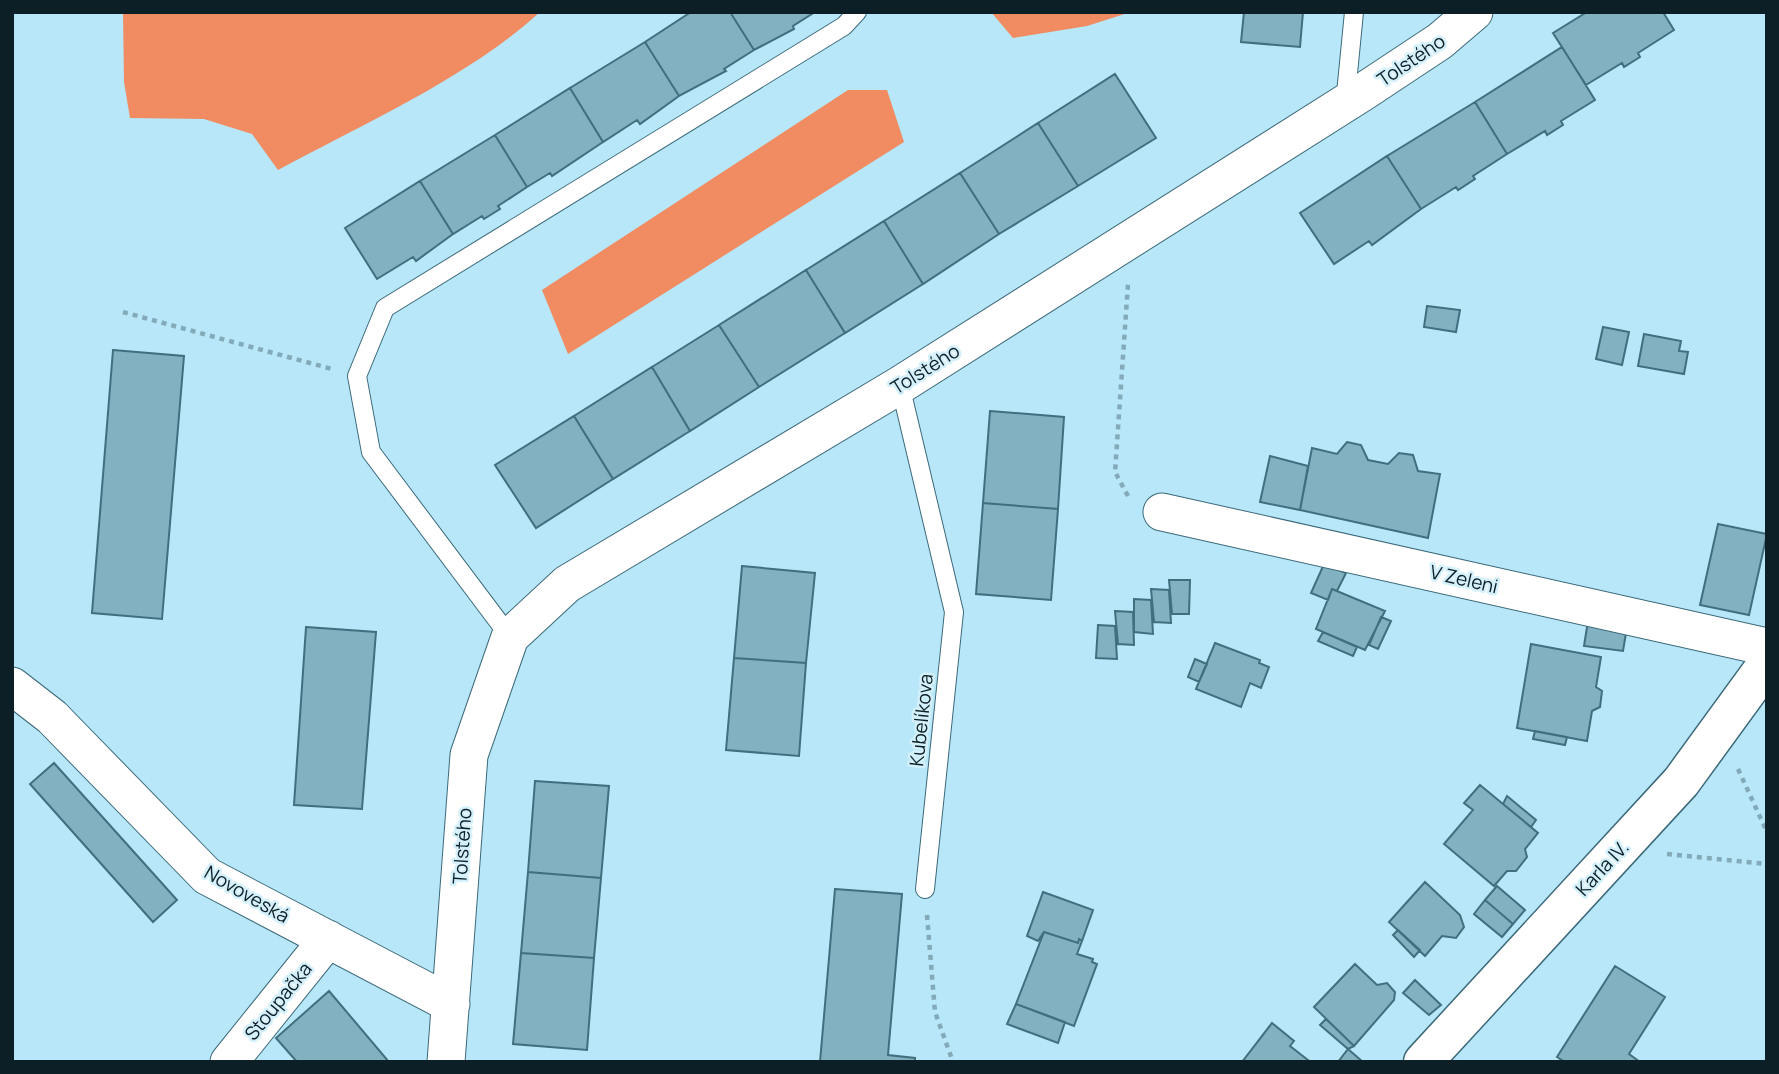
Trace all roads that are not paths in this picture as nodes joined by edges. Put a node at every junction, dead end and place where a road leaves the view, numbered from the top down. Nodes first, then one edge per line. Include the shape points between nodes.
1 (858, 12) edge
2 (1354, 12) edge
3 (1474, 12) edge
4 (1345, 104) junction
5 (900, 385) junction
6 (1162, 512) road end
7 (510, 637) junction
8 (1767, 647) edge
9 (1767, 664) edge
10 (12, 686) edge
11 (925, 889) road end
12 (328, 939) junction
13 (450, 1004) junction
14 (229, 1062) edge
15 (446, 1062) edge
16 (1423, 1062) edge

1 - 7 lane via 844,26 385,308 357,376 371,452
2 - 4 lane, Tolstého
3 - 4 street, Tolstého via 1440,41
4 - 5 street, Tolstého
5 - 7 street, Tolstého via 567,584
5 - 11 lane, Kubelíkova via 954,612
6 - 8 street, V Zeleni
7 - 13 street, Tolstého via 469,755
9 - 16 street, Karla IV. via 1681,782
10 - 12 street, Novoveská via 52,717 207,876
12 - 13 street, Novoveská
12 - 14 street, Stoupačka
13 - 15 street, Tolstého

